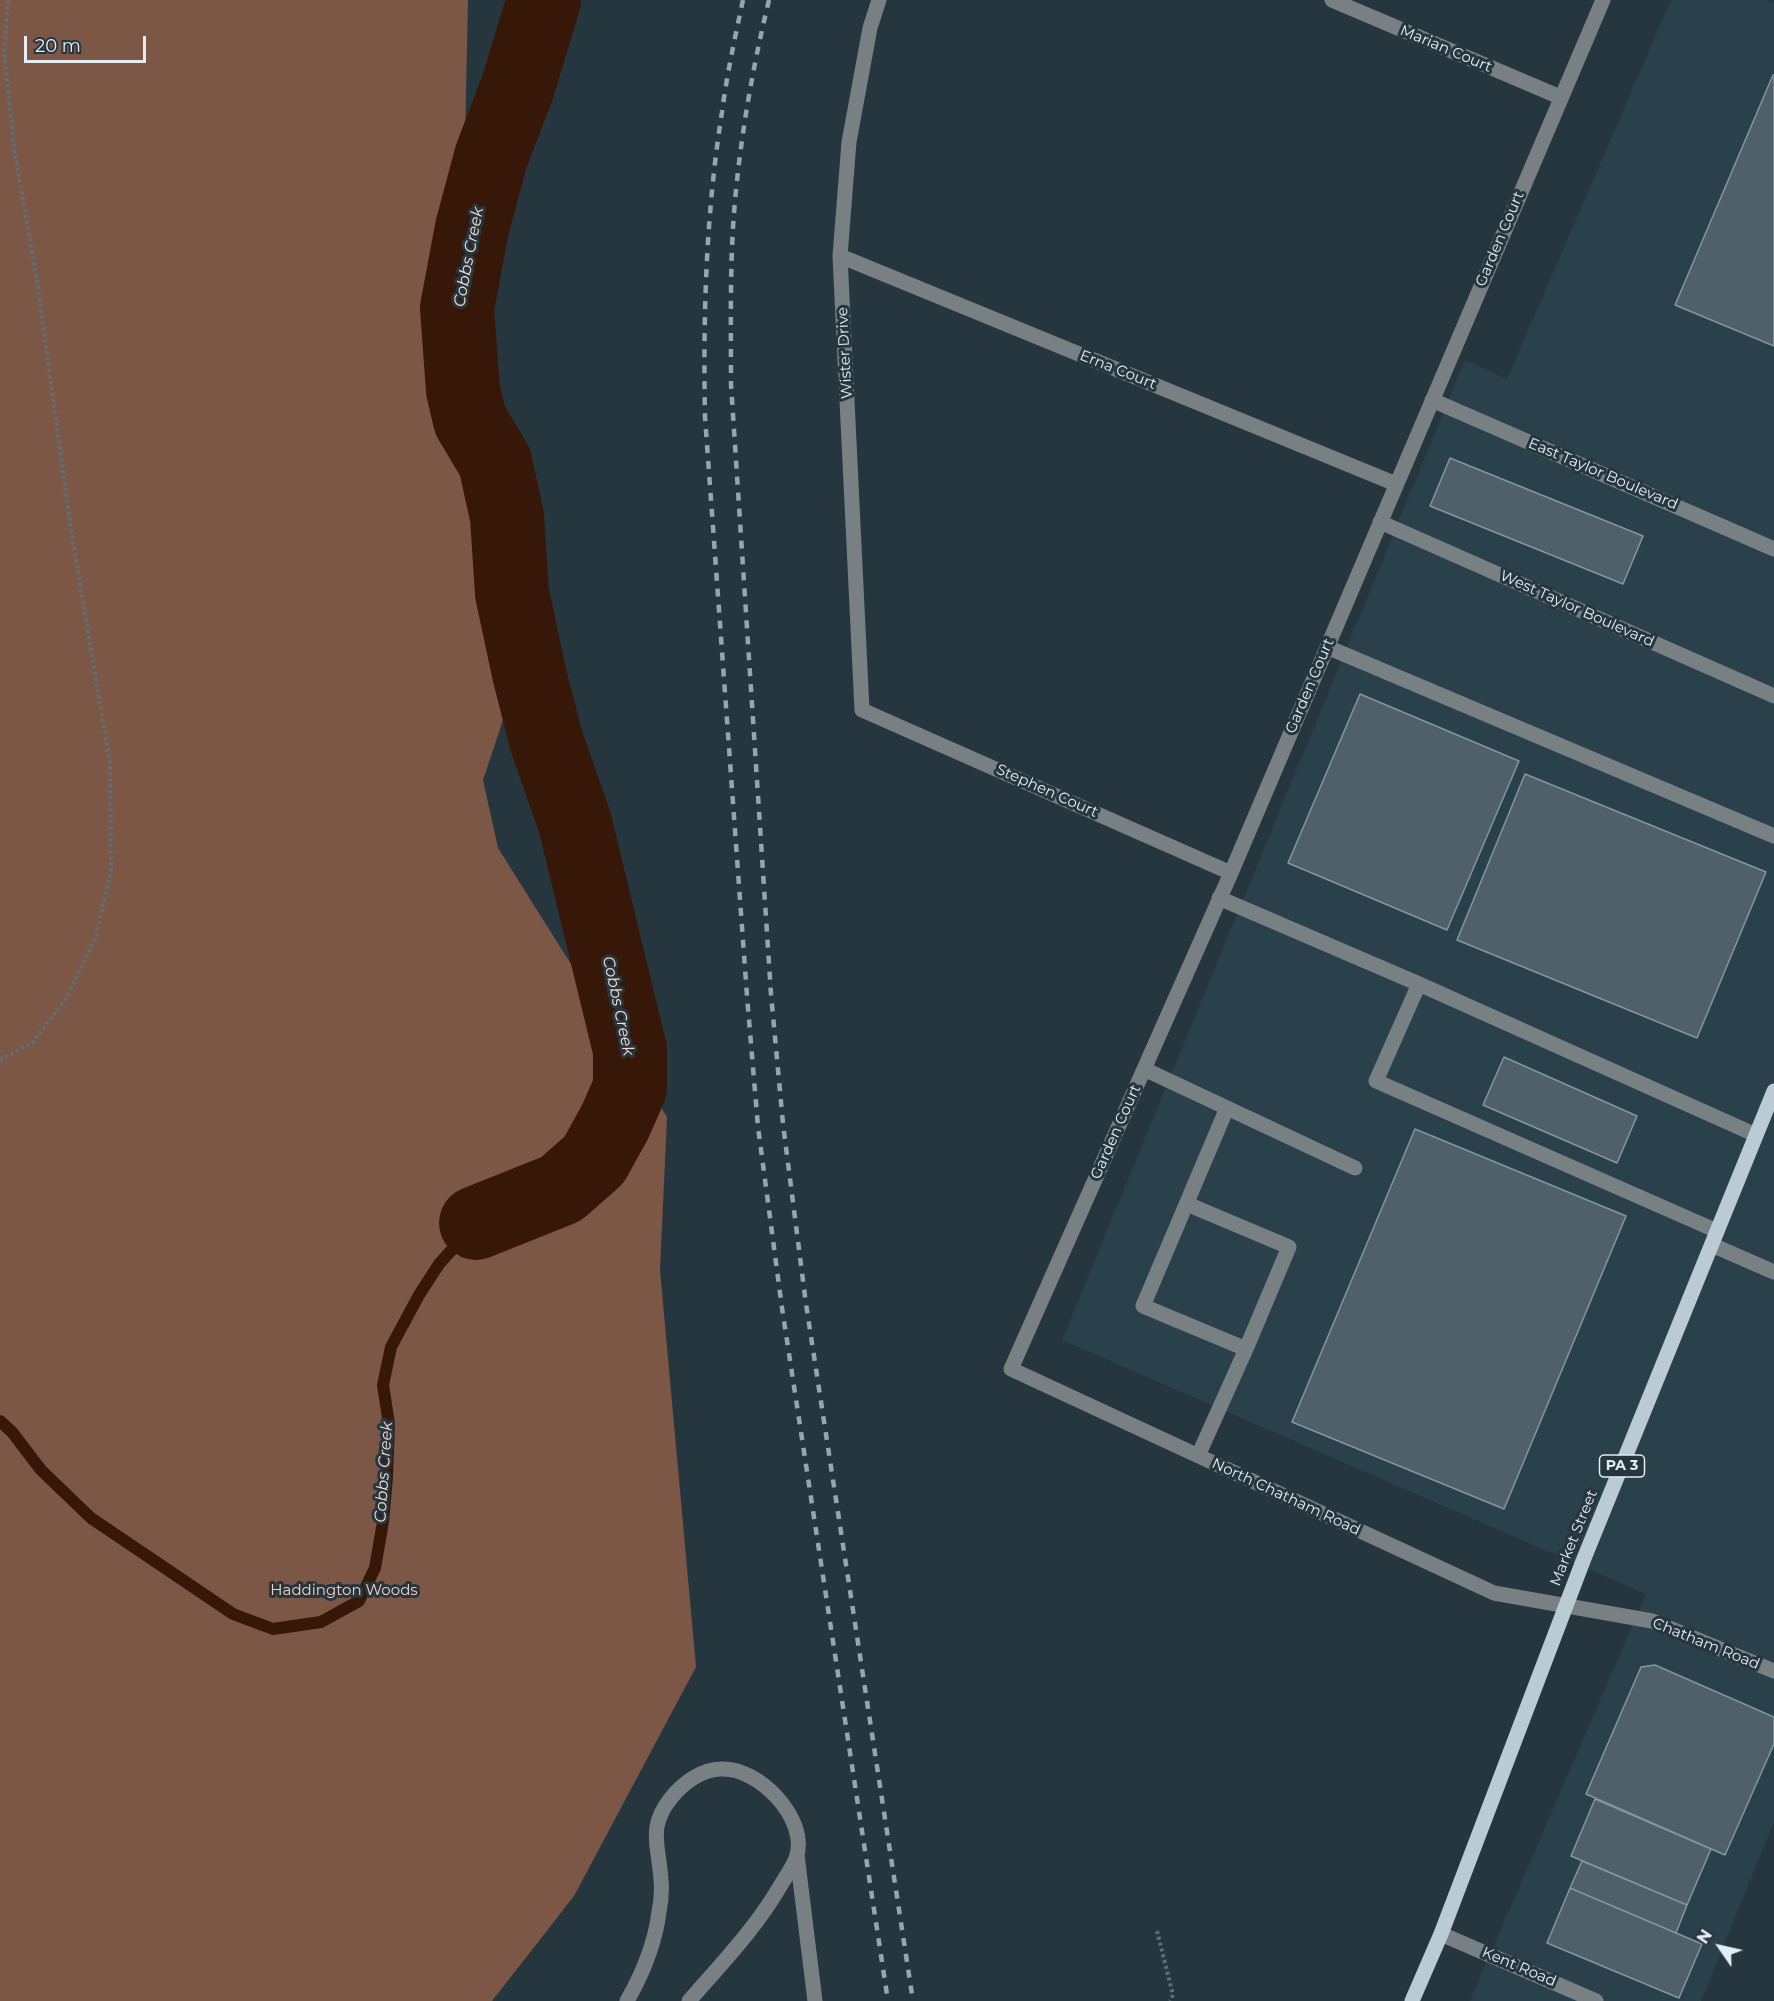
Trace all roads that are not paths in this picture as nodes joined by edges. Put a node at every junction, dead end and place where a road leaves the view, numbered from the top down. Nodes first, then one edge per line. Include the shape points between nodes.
1 (879, 0) edge
2 (1332, 0) edge
3 (1603, 0) edge
4 (1560, 97) junction
5 (840, 256) junction
6 (1432, 400) junction
7 (1396, 484) junction
8 (1380, 522) junction
9 (1774, 549) edge
10 (1327, 647) junction
11 (1774, 696) edge
12 (862, 710) joint
13 (1774, 836) edge
14 (1231, 873) junction
15 (1220, 898) junction
16 (1419, 984) junction
17 (1144, 1069) junction
18 (1774, 1091) edge
19 (1227, 1108) junction
20 (1756, 1135) junction
21 (1354, 1168) dead end
22 (1187, 1204) junction
23 (1714, 1238) junction
24 (1774, 1272) edge
25 (1246, 1349) junction
26 (1011, 1369) joint
27 (1198, 1456) junction
28 (1566, 1606) junction
29 (1774, 1671) edge
30 (797, 1855) junction
31 (1441, 1934) junction
32 (627, 2001) edge
33 (689, 2001) edge
34 (815, 2001) edge
35 (1412, 2001) edge
36 (1596, 2001) edge

1 - 5 street, Wister Drive via 870,28 849,142
2 - 4 street, Marian Court
3 - 4 street, Garden Court
4 - 6 street, Garden Court
5 - 7 street, Erna Court
5 - 12 street, Wister Drive
6 - 7 street, Garden Court
6 - 9 street, East Taylor Boulevard
7 - 8 street, Garden Court
8 - 10 street, Garden Court
8 - 11 street, West Taylor Boulevard
10 - 13 street
10 - 14 street, Garden Court
12 - 14 street, Stephen Court
14 - 15 street, Garden Court
15 - 16 street
15 - 17 street, Garden Court
16 - 20 street
16 - 23 street via 1376,1081
17 - 19 street
17 - 26 street, Garden Court
18 - 20 main road, Market Street / PA 3
19 - 21 street
19 - 22 street
20 - 23 main road, Market Street / PA 3
22 - 25 street via 1289,1247
22 - 25 street via 1143,1306
23 - 24 street
23 - 28 main road, Market Street / PA 3
25 - 27 street
26 - 27 street, North Chatham Road
27 - 28 street, North Chatham Road via 1494,1593
28 - 29 street, Chatham Road via 1652,1621
28 - 31 main road, Market Street / PA 3
30 - 32 street via 791,1818 778,1797 759,1781 738,1770 720,1768 687,1782 661,1814 655,1834 661,1880 659,1912 645,1968
30 - 33 street via 755,1925
30 - 34 street
31 - 35 main road, Market Street / PA 3
31 - 36 street, Kent Road

